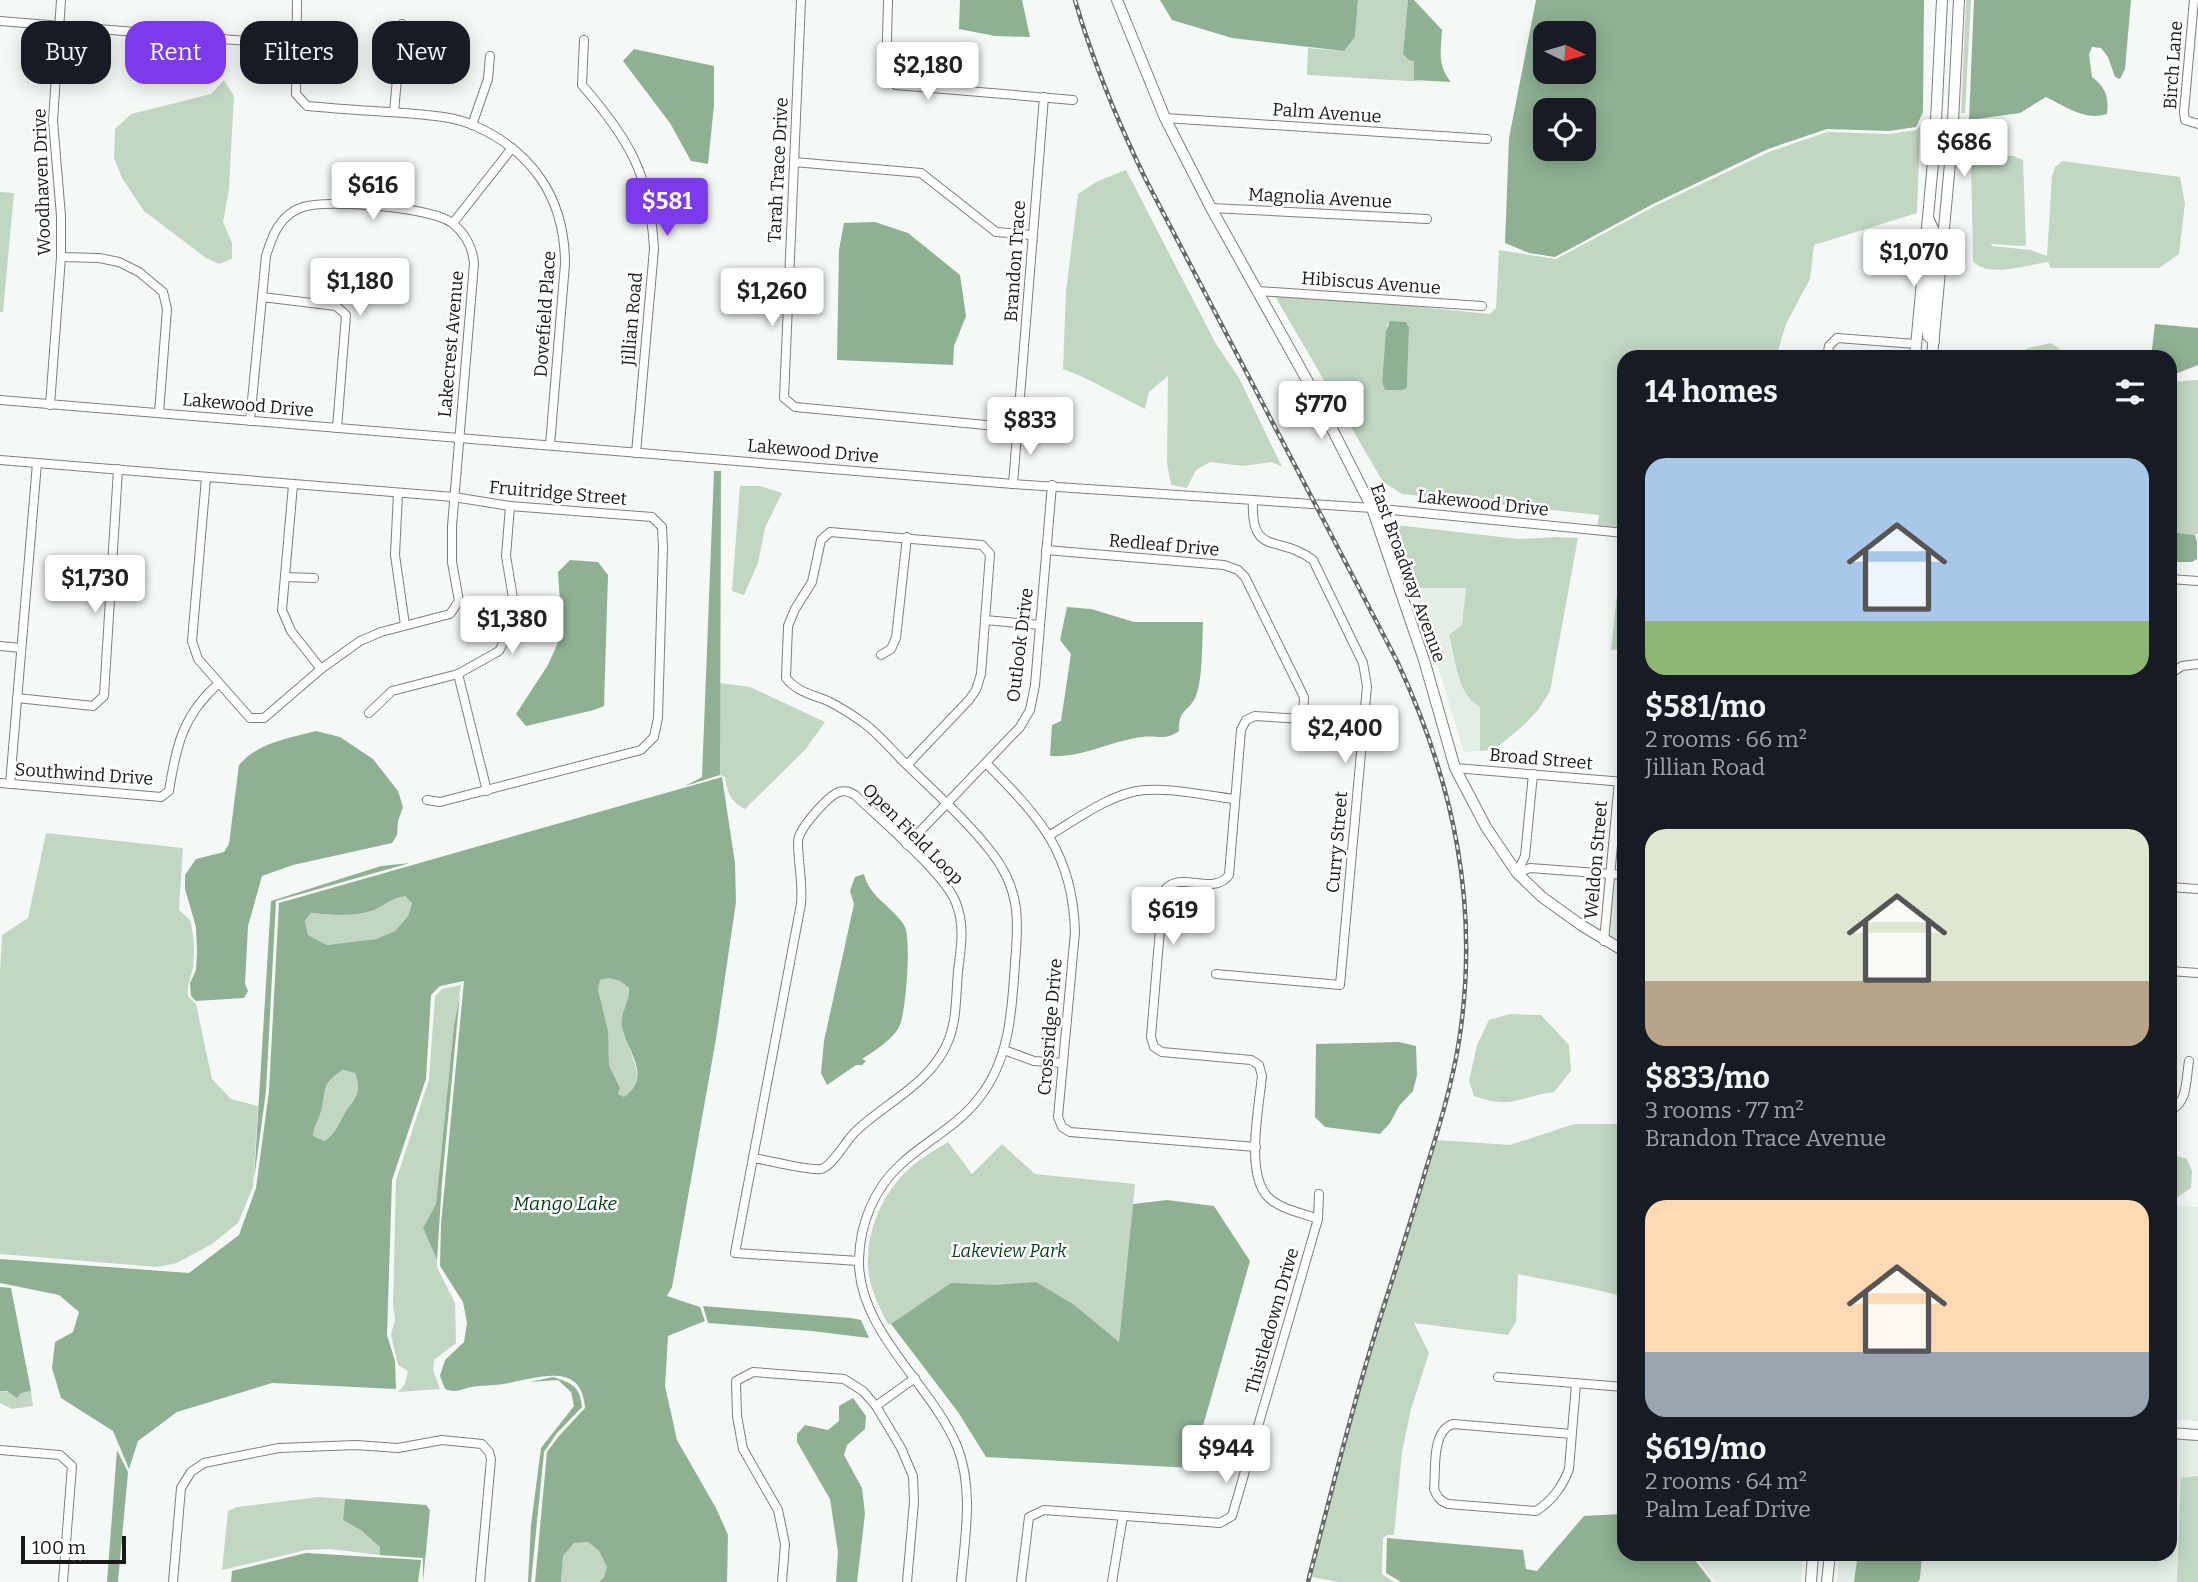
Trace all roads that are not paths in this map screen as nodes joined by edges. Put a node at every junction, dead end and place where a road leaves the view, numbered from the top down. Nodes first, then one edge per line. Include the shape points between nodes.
1 (61, 0) edge
2 (297, 0) edge
3 (802, 0) edge
4 (888, 0) edge
5 (1117, 0) edge
6 (1942, 0) edge
7 (1959, 0) edge
8 (2194, 0) edge
9 (0, 21) edge
10 (59, 21) edge
11 (297, 21) edge
12 (21, 23) edge
13 (111, 30) edge
14 (240, 40) edge
15 (584, 40) dead end
16 (490, 56) dead end
17 (55, 84) edge
18 (296, 84) edge
19 (397, 84) edge
20 (1044, 97) junction
21 (1073, 100) dead end
22 (394, 112) junction
23 (1165, 118) junction
24 (2198, 124) edge
25 (472, 125) junction
26 (1487, 139) dead end
27 (512, 148) junction
28 (794, 162) junction
29 (1211, 208) junction
30 (1928, 216) junction
31 (1427, 219) dead end
32 (453, 223) junction
33 (1032, 235) junction
34 (61, 257) junction
35 (1258, 292) junction
36 (262, 297) junction
37 (1482, 306) dead end
38 (1934, 341) junction
39 (1916, 344) junction
40 (1828, 350) edge
41 (1916, 350) edge
42 (1922, 350) edge
43 (1933, 350) edge
44 (0, 400) edge
45 (50, 405) junction
46 (159, 413) junction
47 (250, 421) junction
48 (337, 428) junction
49 (1018, 428) junction
50 (458, 438) junction
51 (550, 446) junction
52 (636, 453) junction
53 (0, 460) edge
54 (37, 463) junction
55 (118, 469) junction
56 (206, 478) junction
57 (1013, 484) junction
58 (293, 485) junction
59 (1052, 485) junction
60 (398, 493) junction
61 (454, 497) junction
62 (1253, 500) junction
63 (510, 506) junction
64 (1372, 508) junction
65 (1617, 532) edge
66 (907, 537) junction
67 (1046, 551) junction
68 (285, 577) junction
69 (314, 578) dead end
70 (2177, 580) edge
71 (2198, 581) edge
72 (985, 620) junction
73 (405, 625) junction
74 (1040, 625) junction
75 (0, 646) edge
76 (21, 648) junction
77 (881, 655) dead end
78 (2198, 664) edge
79 (321, 669) junction
80 (2177, 669) edge
81 (458, 674) junction
82 (218, 684) junction
83 (17, 698) junction
84 (369, 713) dead end
85 (1303, 720) junction
86 (1364, 723) junction
87 (986, 763) junction
88 (907, 765) junction
89 (1455, 768) junction
90 (1533, 774) junction
91 (1617, 782) edge
92 (0, 783) edge
93 (10, 784) junction
94 (486, 791) junction
95 (1235, 799) junction
96 (428, 800) dead end
97 (947, 803) junction
98 (1617, 828) edge
99 (1050, 835) junction
100 (907, 845) junction
101 (1517, 873) junction
102 (1612, 874) junction
103 (1617, 874) edge
104 (2177, 888) edge
105 (2198, 889) edge
106 (1604, 941) junction
107 (1617, 948) edge
108 (2177, 972) edge
109 (1216, 974) dead end
110 (2198, 974) edge
111 (1004, 1050) junction
112 (2189, 1061) dead end
113 (1062, 1063) junction
114 (2177, 1108) edge
115 (1256, 1147) junction
116 (753, 1158) junction
117 (1319, 1194) dead end
118 (1318, 1219) junction
119 (859, 1261) junction
120 (1498, 1377) dead end
121 (915, 1378) junction
122 (1576, 1384) junction
123 (1617, 1387) edge
124 (876, 1406) junction
125 (2177, 1432) edge
126 (2198, 1433) edge
127 (1572, 1434) junction
128 (0, 1450) edge
129 (1124, 1516) junction
130 (1813, 1561) edge
131 (1829, 1561) edge
132 (63, 1582) edge
133 (173, 1582) edge
134 (480, 1582) edge
135 (782, 1582) edge
136 (907, 1582) edge
137 (961, 1582) edge
138 (1021, 1582) edge
139 (1112, 1582) edge
140 (1811, 1582) edge
141 (1827, 1582) edge

1 - 10 street, Woodhaven Drive
2 - 11 street, Dovefield Place
3 - 28 street, Tarah Trace Drive
4 - 20 street via 886,76 896,85
5 - 23 main road, East Broadway Avenue
6 - 30 main road
7 - 38 main road
8 - 24 street, Birch Lane via 2184,112 2186,120
9 - 12 street
13 - 14 street
15 - 52 street, Jillian Road via 582,85 630,147 652,216 654,249
16 - 25 street via 488,79
17 - 34 street, Woodhaven Drive via 53,121
18 - 22 street, Dovefield Place via 296,94 307,106
19 - 22 street
20 - 21 street
20 - 33 street, Brandon Trace
22 - 25 street, Dovefield Place
23 - 26 street, Palm Avenue
23 - 29 main road, East Broadway Avenue
25 - 27 street, Dovefield Place
27 - 32 street
27 - 51 street, Dovefield Place via 549,189 565,239
28 - 33 street via 921,173 996,232
28 - 49 street, Tarah Trace Drive via 784,398 795,407
29 - 31 street, Magnolia Avenue
29 - 35 main road, East Broadway Avenue
30 - 38 main road via 1934,230 1927,330
30 - 39 main road
32 - 36 street via 421,211 325,203 301,207 283,219 271,237
32 - 50 street, Lakecrest Avenue via 473,251 474,264
33 - 49 street, Brandon Trace
34 - 45 street, Woodhaven Drive
34 - 46 street via 119,262 163,292 167,309
35 - 37 street, Hibiscus Avenue
35 - 64 main road, East Broadway Avenue
36 - 47 street
36 - 48 street via 336,306 346,315
38 - 43 main road
39 - 40 street via 1838,338
39 - 41 main road
39 - 42 main road
44 - 45 street, Lakewood Drive
45 - 46 street, Lakewood Drive
46 - 47 street, Lakewood Drive
47 - 48 street, Lakewood Drive
48 - 50 street, Lakewood Drive
49 - 57 street, Brandon Trace
50 - 51 street, Lakewood Drive
50 - 61 street, Lakecrest Avenue
51 - 52 street, Lakewood Drive
52 - 57 street, Lakewood Drive
53 - 54 street, Fruitridge Street
54 - 55 street, Fruitridge Street
54 - 76 street
55 - 56 street, Fruitridge Street
55 - 83 street via 104,696 93,706
56 - 58 street, Fruitridge Street
56 - 82 street, Lakecrest Avenue via 192,641 198,659
57 - 59 street, Lakewood Drive
58 - 60 street, Fruitridge Street
58 - 68 street
59 - 62 street, Lakewood Drive
59 - 67 street, Outlook Drive
60 - 61 street, Fruitridge Street
60 - 73 street via 396,555
61 - 63 street, Fruitridge Street
61 - 73 street, Lakecrest Avenue via 453,562 459,601 450,614
62 - 64 street, Lakewood Drive
62 - 86 street, Curry Street via 1257,534 1267,542 1300,550 1313,560 1363,663 1367,686
63 - 81 street via 506,556 513,598 510,630 499,651
63 - 94 street, Fruitridge Street via 652,517 662,527 658,718 654,737 641,750
64 - 65 street, Lakewood Drive
64 - 89 main road, East Broadway Avenue
66 - 72 street via 982,545 990,554
66 - 77 street via 896,638 891,649
66 - 88 street via 830,532 821,540 812,582 788,626 786,678 794,689 831,703 866,725
67 - 74 street, Outlook Drive
67 - 85 street, Redleaf Drive via 1224,565 1238,570 1304,697
68 - 69 street
68 - 79 street via 282,610 290,631
70 - 71 street
72 - 74 street
72 - 88 street via 976,690
73 - 79 street, Lakecrest Avenue via 360,641
74 - 87 street, Outlook Drive via 1030,710
75 - 76 street
76 - 83 street
78 - 80 street
79 - 82 street, Lakecrest Avenue via 264,718 250,718
81 - 84 street via 392,691
81 - 94 street
82 - 93 street, Southwind Drive via 186,724 175,752 169,791 160,797
83 - 93 street
85 - 86 street
85 - 95 street via 1255,716 1246,720 1241,730
86 - 109 street, Curry Street via 1340,985
87 - 97 street, Outlook Drive
87 - 99 street, Crossridge Drive
88 - 97 street
89 - 90 street, Broad Street
89 - 101 main road, East Broadway Avenue
90 - 91 street, Broad Street
90 - 101 street via 1525,856
92 - 93 street, Southwind Drive
94 - 96 street, Fruitridge Street via 440,802
95 - 99 street via 1136,791 1104,803
95 - 115 street via 1225,881 1217,885 1176,882 1163,894 1151,1037 1162,1052 1251,1060 1259,1065
97 - 100 street, Outlook Drive
97 - 111 street via 992,853 1015,899 1018,923 1011,1020
98 - 102 street, Weldon Street
99 - 113 street, Crossridge Drive via 1074,905
100 - 116 street, Open Field Loop via 947,886 960,913 954,1021 941,1055 922,1080 854,1132 829,1165 815,1169
100 - 116 street, Open Field Loop via 846,791 836,793 800,833 801,904
101 - 102 street via 1530,867
101 - 106 main road, East Broadway Avenue via 1542,897
102 - 103 street
102 - 106 street, Weldon Street
104 - 105 street
106 - 107 main road, East Broadway Avenue
108 - 110 street
111 - 113 street via 1034,1061
111 - 119 street via 987,1086 960,1120 886,1180 866,1217
112 - 114 street via 2183,1101
113 - 115 street, Crossridge Drive via 1058,1117 1070,1132
115 - 118 street via 1255,1167 1267,1197
116 - 119 street, Open Field Loop via 735,1252
117 - 118 street, Thistledown Drive
118 - 129 street, Thistledown Drive via 1232,1517 1220,1523
119 - 121 street via 872,1313
120 - 122 street
121 - 124 street
121 - 137 street via 946,1423 963,1465 967,1518
122 - 123 street
122 - 127 street
124 - 135 street via 844,1379 753,1372 736,1381 743,1449 778,1510 785,1544
124 - 136 street via 912,1476
125 - 126 main road
127 - 127 street via 1566,1478 1536,1511 1448,1504 1436,1495 1439,1436 1446,1426
128 - 132 street via 60,1455 72,1466
129 - 138 street, Thistledown Drive via 1044,1510 1029,1517
129 - 139 street
130 - 140 main road
131 - 141 main road
133 - 134 street via 181,1488 197,1467 279,1448 398,1448 442,1440 482,1444 491,1459

